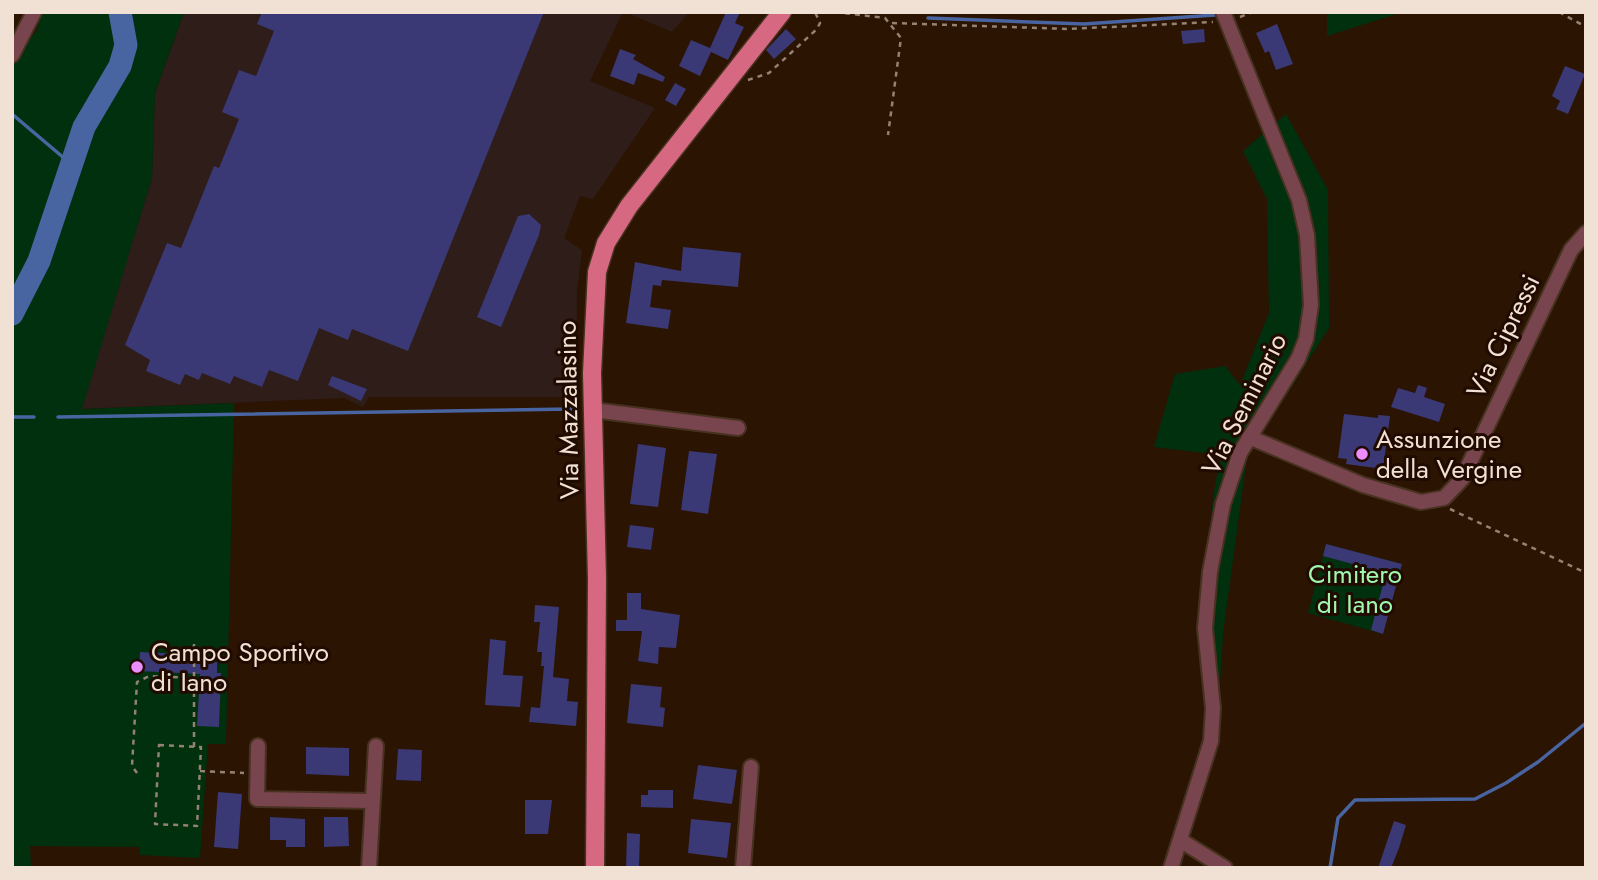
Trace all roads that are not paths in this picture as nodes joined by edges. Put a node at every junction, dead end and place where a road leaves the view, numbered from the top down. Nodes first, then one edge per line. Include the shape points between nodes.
1 (34, 12) edge
2 (782, 12) edge
3 (1225, 17) edge
4 (12, 55) edge
5 (1586, 233) edge
6 (593, 410) junction
7 (738, 428) dead end
8 (1249, 437) junction
9 (258, 746) dead end
10 (376, 746) dead end
11 (751, 767) dead end
12 (372, 801) junction
13 (1180, 840) junction
14 (369, 868) edge
15 (596, 868) edge
16 (743, 868) edge
17 (1171, 868) edge
18 (1225, 868) edge

1 - 4 street
2 - 6 main road, Via Mazzalasino via 629,206 606,243 594,303
3 - 8 street, Via Seminario via 1299,200 1310,268 1306,339
5 - 8 street, Via Cipressi via 1572,250 1451,494 1421,502 1363,485
6 - 7 street
6 - 15 main road, Via Mazzalasino
8 - 13 street, Via Seminario via 1227,488 1210,572 1205,628 1213,708 1211,740
9 - 12 street via 257,799
10 - 12 street
11 - 16 street
12 - 14 street
13 - 17 street, Via Seminario
13 - 18 street

